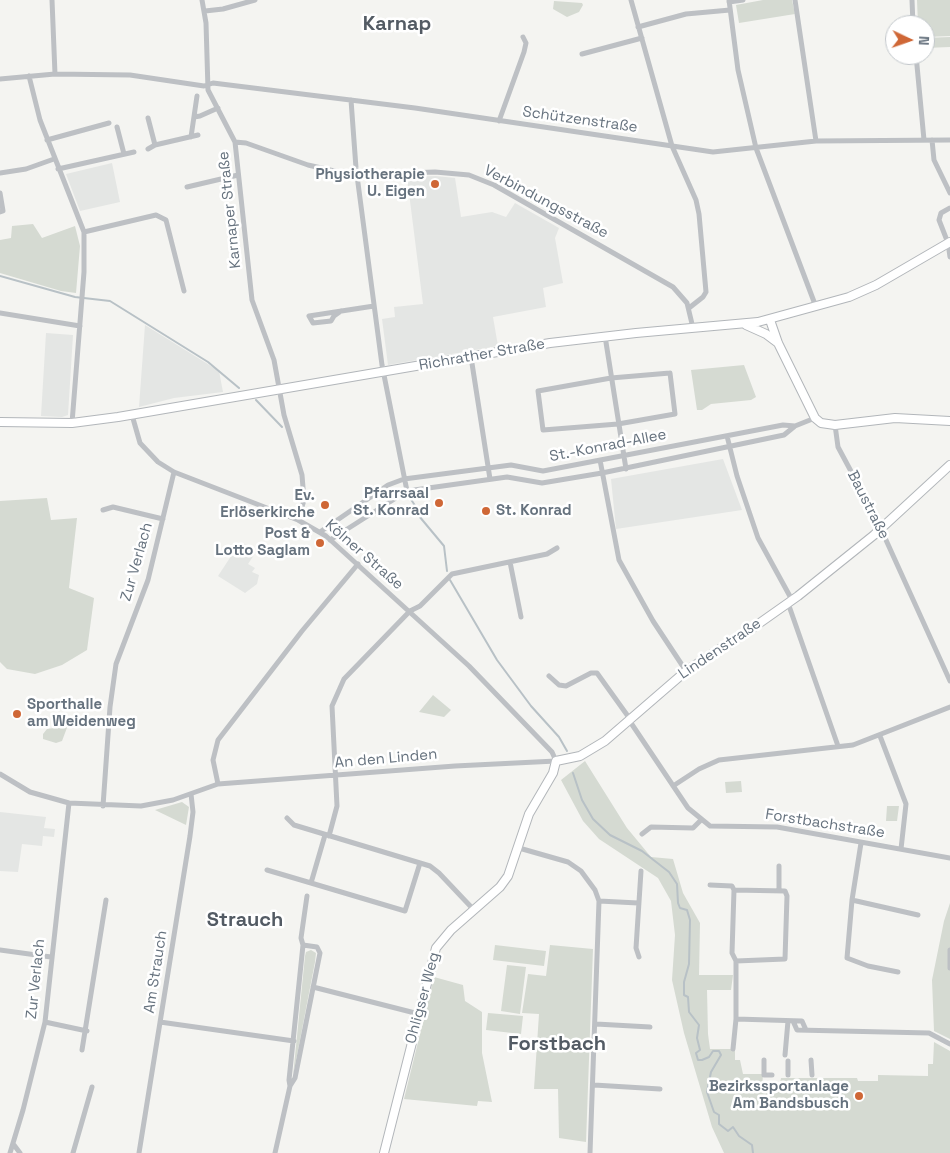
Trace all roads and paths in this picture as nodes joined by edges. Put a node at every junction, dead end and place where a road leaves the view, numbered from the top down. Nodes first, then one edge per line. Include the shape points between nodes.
1 (52, 0) edge
2 (202, 0) edge
3 (255, 0) edge
4 (631, 0) edge
5 (742, 0) edge
6 (795, 0) edge
7 (912, 0) edge
8 (729, 1) edge
9 (730, 10) junction
10 (205, 11) junction
11 (913, 15) edge
12 (638, 27) junction
13 (523, 37) dead end
14 (642, 38) junction
15 (582, 54) dead end
16 (917, 65) edge
17 (55, 74) junction
18 (29, 76) junction
19 (0, 79) edge
20 (208, 85) junction
21 (197, 96) dead end
22 (351, 100) junction
23 (218, 108) junction
24 (194, 116) junction
25 (148, 118) dead end
26 (499, 121) junction
27 (110, 123) dead end
28 (117, 127) dead end
29 (198, 135) dead end
30 (191, 137) junction
31 (47, 140) junction
32 (924, 140) junction
33 (932, 140) junction
34 (950, 140) edge
35 (816, 141) junction
36 (235, 142) junction
37 (155, 145) junction
38 (672, 146) junction
39 (756, 148) junction
40 (148, 149) dead end
41 (134, 152) dead end
42 (124, 154) junction
43 (54, 159) junction
44 (58, 169) junction
45 (0, 173) edge
46 (238, 175) junction
47 (357, 176) junction
48 (187, 188) dead end
49 (950, 192) edge
50 (0, 193) edge
51 (950, 208) edge
52 (0, 212) edge
53 (84, 232) junction
54 (949, 242) edge
55 (950, 257) edge
56 (184, 292) dead end
57 (374, 306) junction
58 (689, 308) junction
59 (816, 308) junction
60 (341, 311) junction
61 (0, 313) edge
62 (770, 320) junction
63 (742, 324) junction
64 (80, 326) junction
65 (693, 328) junction
66 (766, 334) junction
67 (605, 336) junction
68 (778, 344) junction
69 (471, 356) junction
70 (384, 372) junction
71 (611, 378) junction
72 (281, 390) junction
73 (132, 415) junction
74 (816, 418) junction
75 (950, 421) edge
76 (0, 422) edge
77 (72, 423) junction
78 (618, 424) junction
79 (836, 425) junction
80 (795, 426) junction
81 (727, 436) junction
82 (729, 448) junction
83 (623, 456) junction
84 (600, 460) junction
85 (950, 465) edge
86 (489, 467) junction
87 (626, 469) junction
88 (174, 472) junction
89 (602, 473) junction
90 (404, 479) junction
91 (490, 479) junction
92 (407, 491) junction
93 (103, 510) dead end
94 (163, 519) junction
95 (298, 520) junction
96 (881, 528) junction
97 (320, 532) junction
98 (330, 540) junction
99 (557, 548) dead end
100 (510, 562) junction
101 (358, 564) junction
102 (790, 601) junction
103 (410, 611) junction
104 (521, 617) dead end
105 (686, 671) junction
106 (549, 676) dead end
107 (950, 681) edge
108 (950, 708) edge
109 (630, 720) junction
110 (880, 736) junction
111 (838, 746) junction
112 (556, 761) junction
113 (0, 774) edge
114 (336, 776) junction
115 (218, 784) junction
116 (673, 786) junction
117 (190, 794) junction
118 (69, 803) junction
119 (103, 806) junction
120 (287, 818) dead end
121 (701, 820) junction
122 (642, 834) dead end
123 (327, 835) junction
124 (861, 843) junction
125 (519, 848) junction
126 (901, 849) junction
127 (950, 858) edge
128 (420, 863) junction
129 (779, 866) dead end
130 (268, 870) dead end
131 (640, 871) dead end
132 (310, 883) junction
133 (710, 885) dead end
134 (734, 890) junction
135 (779, 890) junction
136 (307, 896) dead end
137 (106, 900) dead end
138 (852, 900) junction
139 (599, 901) junction
140 (638, 903) junction
141 (474, 910) junction
142 (918, 915) dead end
143 (303, 945) junction
144 (0, 950) edge
145 (950, 950) edge
146 (51, 957) junction
147 (639, 957) dead end
148 (736, 962) junction
149 (950, 968) edge
150 (898, 972) dead end
151 (313, 987) junction
152 (419, 1014) junction
153 (736, 1019) junction
154 (790, 1021) junction
155 (45, 1022) junction
156 (160, 1022) junction
157 (596, 1024) junction
158 (650, 1027) dead end
159 (806, 1030) junction
160 (87, 1031) junction
161 (294, 1041) junction
162 (950, 1044) edge
163 (734, 1049) dead end
164 (82, 1050) dead end
165 (785, 1055) dead end
166 (764, 1060) dead end
167 (811, 1060) dead end
168 (788, 1061) dead end
169 (772, 1075) dead end
170 (788, 1075) dead end
171 (812, 1075) dead end
172 (594, 1085) junction
173 (290, 1086) junction
174 (92, 1087) dead end
175 (660, 1089) dead end
176 (14, 1145) junction
177 (139, 1152) edge
178 (10, 1153) edge
179 (20, 1153) edge
180 (73, 1153) edge
181 (146, 1153) edge
182 (275, 1153) edge
183 (384, 1153) edge
184 (590, 1153) edge

1 - 17 street
2 - 10 street, Karnaper Straße
3 - 10 street
4 - 12 street
5 - 8 street
6 - 35 street
7 - 11 street
8 - 9 street
9 - 12 street via 694,14
9 - 39 street via 738,70
10 - 20 street, Karnaper Straße
12 - 14 street
13 - 26 street via 526,42 524,52
14 - 15 street
14 - 38 street
16 - 32 street
17 - 18 street, Schützenstraße
17 - 20 street, Schützenstraße via 130,75 178,84
18 - 19 street, Schützenstraße
18 - 31 street
20 - 22 street, Schützenstraße via 213,83
20 - 23 street, Karnaper Straße
21 - 24 street
22 - 26 street, Schützenstraße
22 - 47 street
23 - 24 street
23 - 36 street, Karnaper Straße
24 - 30 street
25 - 37 street
26 - 38 street, Schützenstraße
27 - 31 street
28 - 42 street
29 - 30 street
30 - 37 street
31 - 43 street
32 - 33 street, Schützenstraße
32 - 35 street, Schützenstraße
33 - 34 street, Schützenstraße
33 - 49 street via 934,160
35 - 39 street, Schützenstraße
36 - 46 street, Karnaper Straße
36 - 47 street, Verbindungsstraße via 308,165
37 - 40 street
38 - 39 street, Schützenstraße via 713,152
38 - 58 street via 699,214 706,292
39 - 59 street
41 - 42 street
42 - 44 street
43 - 44 street
43 - 45 street via 26,169
44 - 53 street
46 - 48 street
46 - 72 street, Karnaper Straße via 252,300 274,360
47 - 57 street
47 - 58 street, Verbindungsstraße via 435,172 469,175 494,184 673,287
50 - 52 street via 3,211
51 - 54 street via 941,213 939,220
53 - 56 street via 156,215 166,220
53 - 64 street via 86,247
54 - 55 street
54 - 59 main road, Richrather Straße via 876,285
57 - 60 street
57 - 70 street
58 - 65 street, Verbindungsstraße
59 - 62 main road, Richrather Straße
60 - 60 street via 313,314 310,316 313,323 332,321
61 - 64 street
62 - 63 main road, Richrather Straße
62 - 66 main road
62 - 68 main road
63 - 65 main road, Richrather Straße
63 - 66 main road
64 - 77 street
65 - 67 main road, Richrather Straße
66 - 68 main road
67 - 69 main road, Richrather Straße
67 - 71 street
68 - 74 main road
69 - 70 main road, Richrather Straße
69 - 86 street
70 - 72 main road, Richrather Straße
70 - 90 street
71 - 78 street
71 - 78 street via 670,373 675,414
71 - 78 street via 538,391 543,430
72 - 73 main road, Richrather Straße
72 - 95 street, Karnaper Straße via 304,488
73 - 77 main road, Richrather Straße
73 - 88 street, Kölner Straße via 140,444
74 - 79 main road via 824,424
74 - 80 street, St.-Konrad-Allee
75 - 79 main road via 894,418
76 - 77 main road, Richrather Straße
78 - 83 street
79 - 96 street, Baustraße via 838,447
80 - 81 street, St.-Konrad-Allee via 784,425
80 - 82 street, St.-Konrad-Allee via 784,435
81 - 82 street
81 - 83 street, St.-Konrad-Allee
82 - 87 street, St.-Konrad-Allee
82 - 102 street via 758,538
83 - 84 street, St.-Konrad-Allee
83 - 87 street
84 - 86 street, St.-Konrad-Allee via 543,471 514,465
84 - 89 street
85 - 96 main road, Lindenstraße
86 - 90 street, St.-Konrad-Allee
86 - 91 street
87 - 89 street, St.-Konrad-Allee
88 - 94 street, Zur Verlach
88 - 95 street, Kölner Straße
89 - 91 street, St.-Konrad-Allee via 539,484 507,477
89 - 105 street via 619,560
90 - 92 street
90 - 97 street, St.-Konrad-Allee via 388,485
91 - 92 street, St.-Konrad-Allee
92 - 98 street, St.-Konrad-Allee
93 - 94 street via 112,507
94 - 119 street, Zur Verlach via 148,580 117,659 112,684
95 - 97 street, Kölner Straße
96 - 102 main road, Lindenstraße
96 - 107 street, Baustraße
97 - 98 street, Kölner Straße
98 - 101 street, Kölner Straße
99 - 100 street via 547,554
100 - 103 street via 452,574 420,606
100 - 104 street
101 - 103 street, Kölner Straße
101 - 115 street via 218,740 213,760
102 - 105 main road, Lindenstraße
102 - 111 street
103 - 112 street, Kölner Straße via 525,722
103 - 114 street via 344,679 336,693 332,706
105 - 109 main road, Lindenstraße
106 - 109 street via 559,685 566,686 597,673
108 - 110 street
109 - 112 main road, Lindenstraße via 589,752
109 - 116 street
110 - 111 street via 853,745
110 - 126 street via 906,804
111 - 116 street via 728,758 698,769
112 - 114 street, An den Linden
112 - 125 main road, Ohligser Weg via 529,814
113 - 118 street, An den Linden via 30,792
114 - 115 street, An den Linden
114 - 123 street via 337,809
115 - 117 street, An den Linden
116 - 121 street
117 - 119 street, An den Linden via 152,805
117 - 156 street, Am Strauch via 193,812 190,836
118 - 119 street, An den Linden
118 - 146 street, Zur Verlach
120 - 123 street via 294,825
121 - 122 street via 693,828 651,827
121 - 124 street, Forstbachstraße via 710,826 777,827
123 - 128 street
123 - 132 street
124 - 126 street, Forstbachstraße
124 - 138 street
125 - 139 street via 568,862 582,870
125 - 141 main road, Ohligser Weg via 508,876
126 - 127 street, Forstbachstraße
128 - 132 street via 405,911
128 - 141 street via 439,873
129 - 135 street
130 - 132 street
131 - 140 street
133 - 134 street via 732,886
134 - 135 street
134 - 148 street via 732,954
135 - 148 street via 785,891 787,896 785,959
136 - 143 street
137 - 160 street
138 - 142 street
138 - 150 street via 847,958
139 - 140 street
139 - 157 street
140 - 147 street via 636,948
141 - 152 main road, Ohligser Weg via 436,948
143 - 151 street via 319,950
143 - 161 street
144 - 146 street
145 - 149 street
146 - 155 street, Zur Verlach
148 - 153 street
151 - 152 street
151 - 173 street via 295,1078
152 - 183 main road, Ohligser Weg
153 - 154 street
153 - 163 street
154 - 159 street via 798,1030
154 - 159 street via 802,1021
154 - 165 street
155 - 160 street
155 - 176 street, Zur Verlach
156 - 161 street
156 - 177 street, Am Strauch
157 - 158 street
157 - 172 street
159 - 162 street via 929,1033
160 - 164 street
161 - 173 street
166 - 169 street via 764,1075
167 - 171 street
168 - 170 street
172 - 175 street
172 - 184 street
173 - 182 street
174 - 180 street
176 - 178 street, Zur Verlach
176 - 179 street
177 - 181 street

